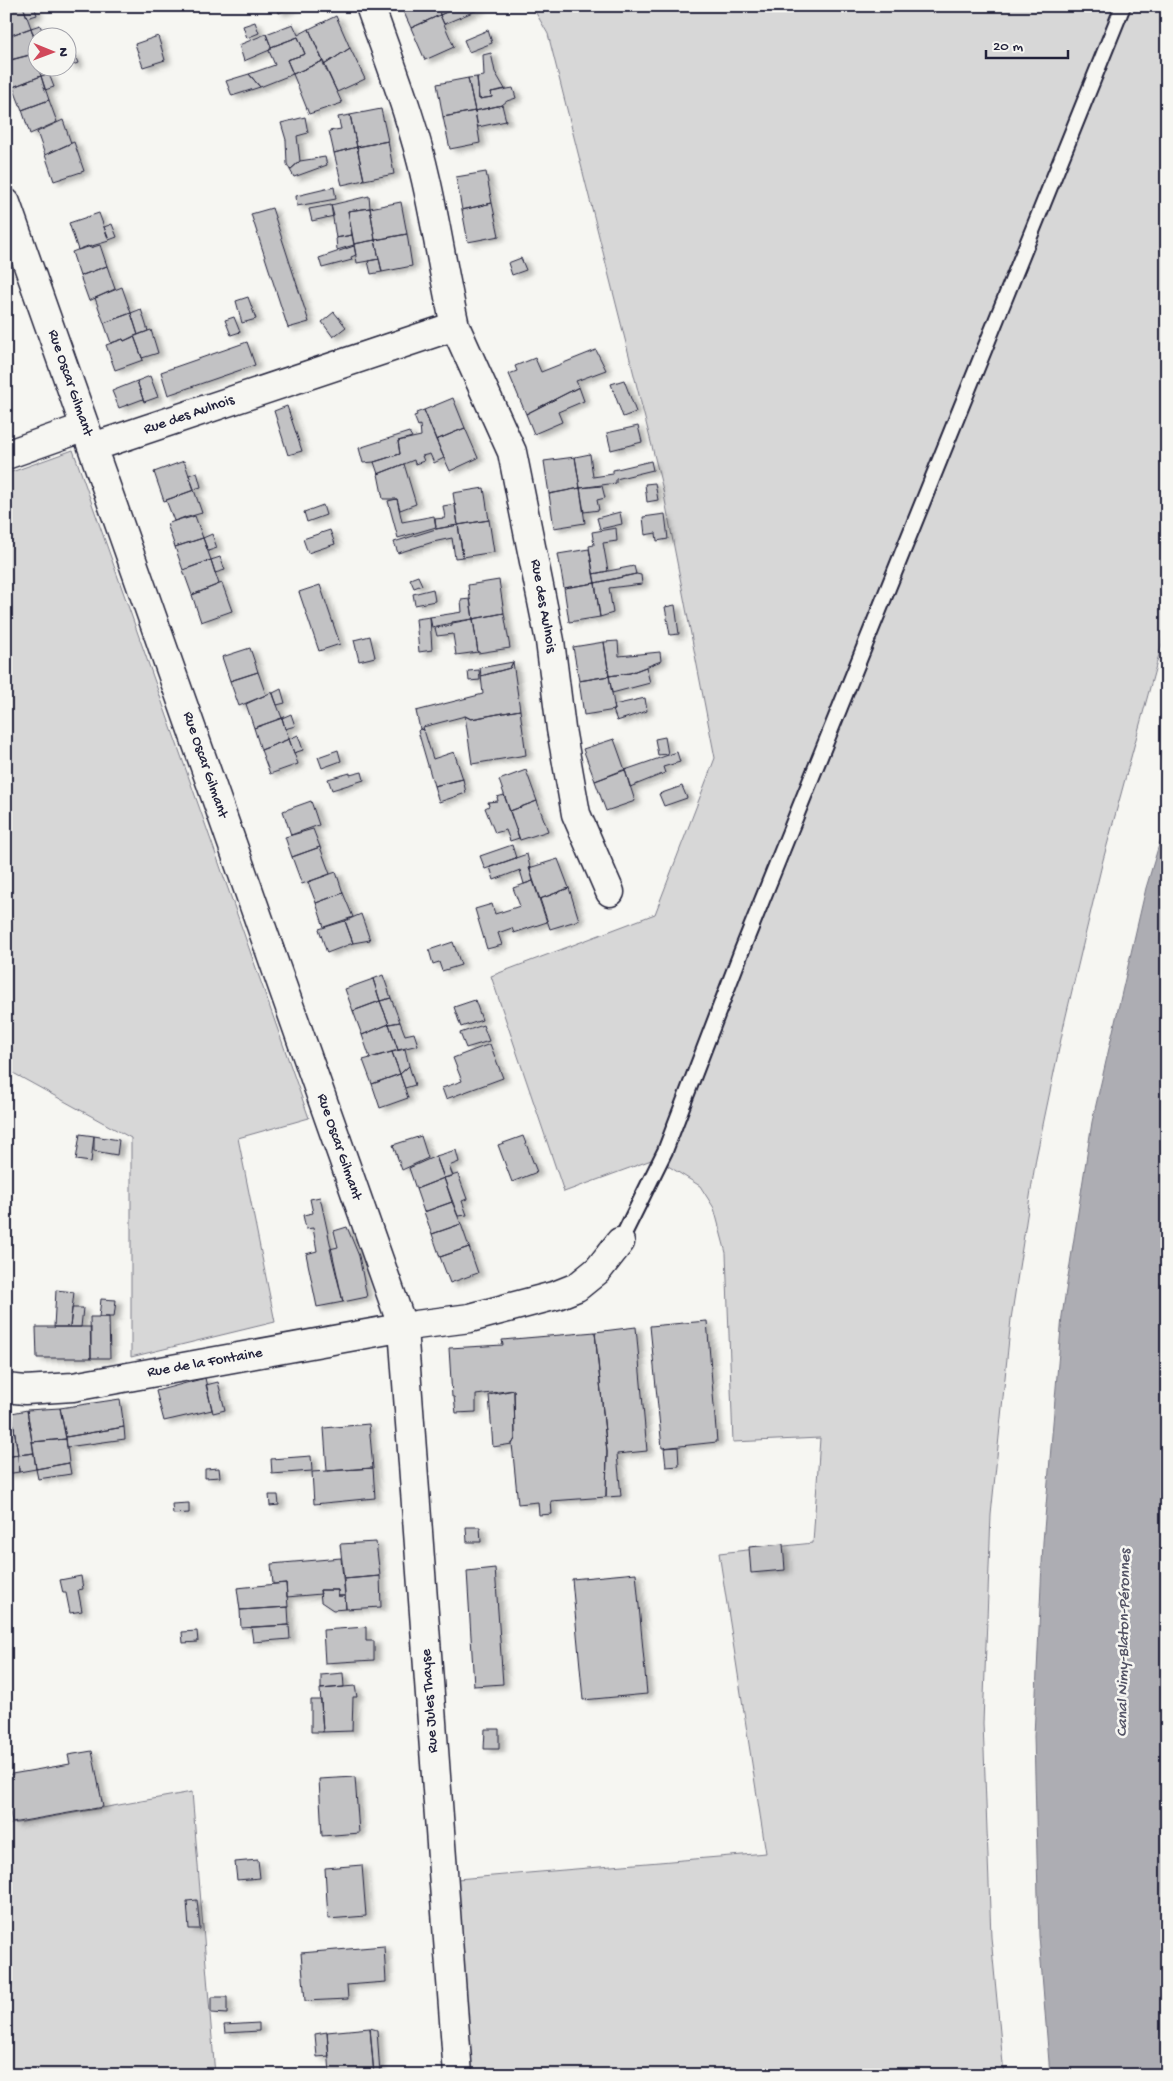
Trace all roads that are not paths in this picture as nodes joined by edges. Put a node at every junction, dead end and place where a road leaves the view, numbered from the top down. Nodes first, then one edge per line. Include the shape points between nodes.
1 (370, 6) edge
2 (1123, 6) edge
3 (6, 202) edge
4 (455, 326) junction
5 (89, 437) junction
6 (6, 455) edge
7 (610, 892) dead end
8 (620, 1242) joint
9 (403, 1328) junction
10 (6, 1388) edge
11 (458, 2075) edge

1 - 4 street, Rue des Aulnois via 396,77 426,179
2 - 8 lane via 742,950 665,1152
3 - 5 street, Rue Oscar Gilmant
4 - 5 street, Rue des Aulnois
4 - 7 street, Rue des Aulnois via 512,452 550,641 576,814
5 - 6 street, Rue des Aulnois
5 - 9 street, Rue Oscar Gilmant
8 - 9 street, Rue de la Fontaine via 598,1270 577,1287 557,1295 470,1318
9 - 10 street, Rue de la Fontaine via 73,1387
9 - 11 street, Rue Jules Thayse

